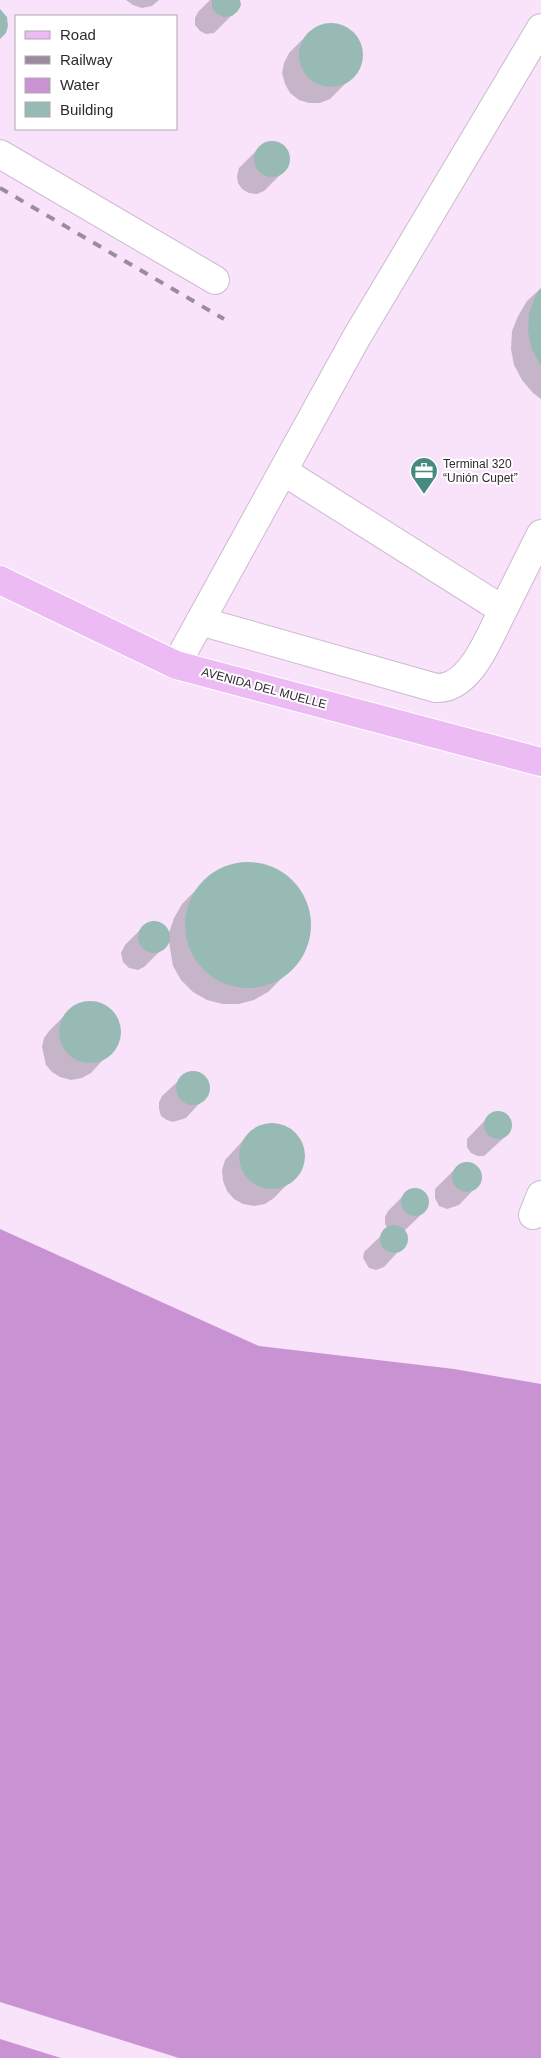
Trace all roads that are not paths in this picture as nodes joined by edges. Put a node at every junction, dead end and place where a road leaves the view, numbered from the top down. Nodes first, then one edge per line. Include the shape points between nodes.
1 (541, 28) edge
2 (0, 154) edge
3 (215, 280) dead end
4 (283, 471) junction
5 (541, 534) edge
6 (0, 580) edge
7 (503, 610) junction
8 (200, 621) junction
9 (176, 664) junction
10 (541, 762) edge

1 - 4 lane via 355,340
2 - 3 lane
4 - 7 lane
4 - 8 lane
5 - 7 lane
6 - 9 main road, AVENIDA DEL MUELLE
7 - 8 lane via 473,666 450,686 436,688
8 - 9 lane
9 - 10 main road, AVENIDA DEL MUELLE

